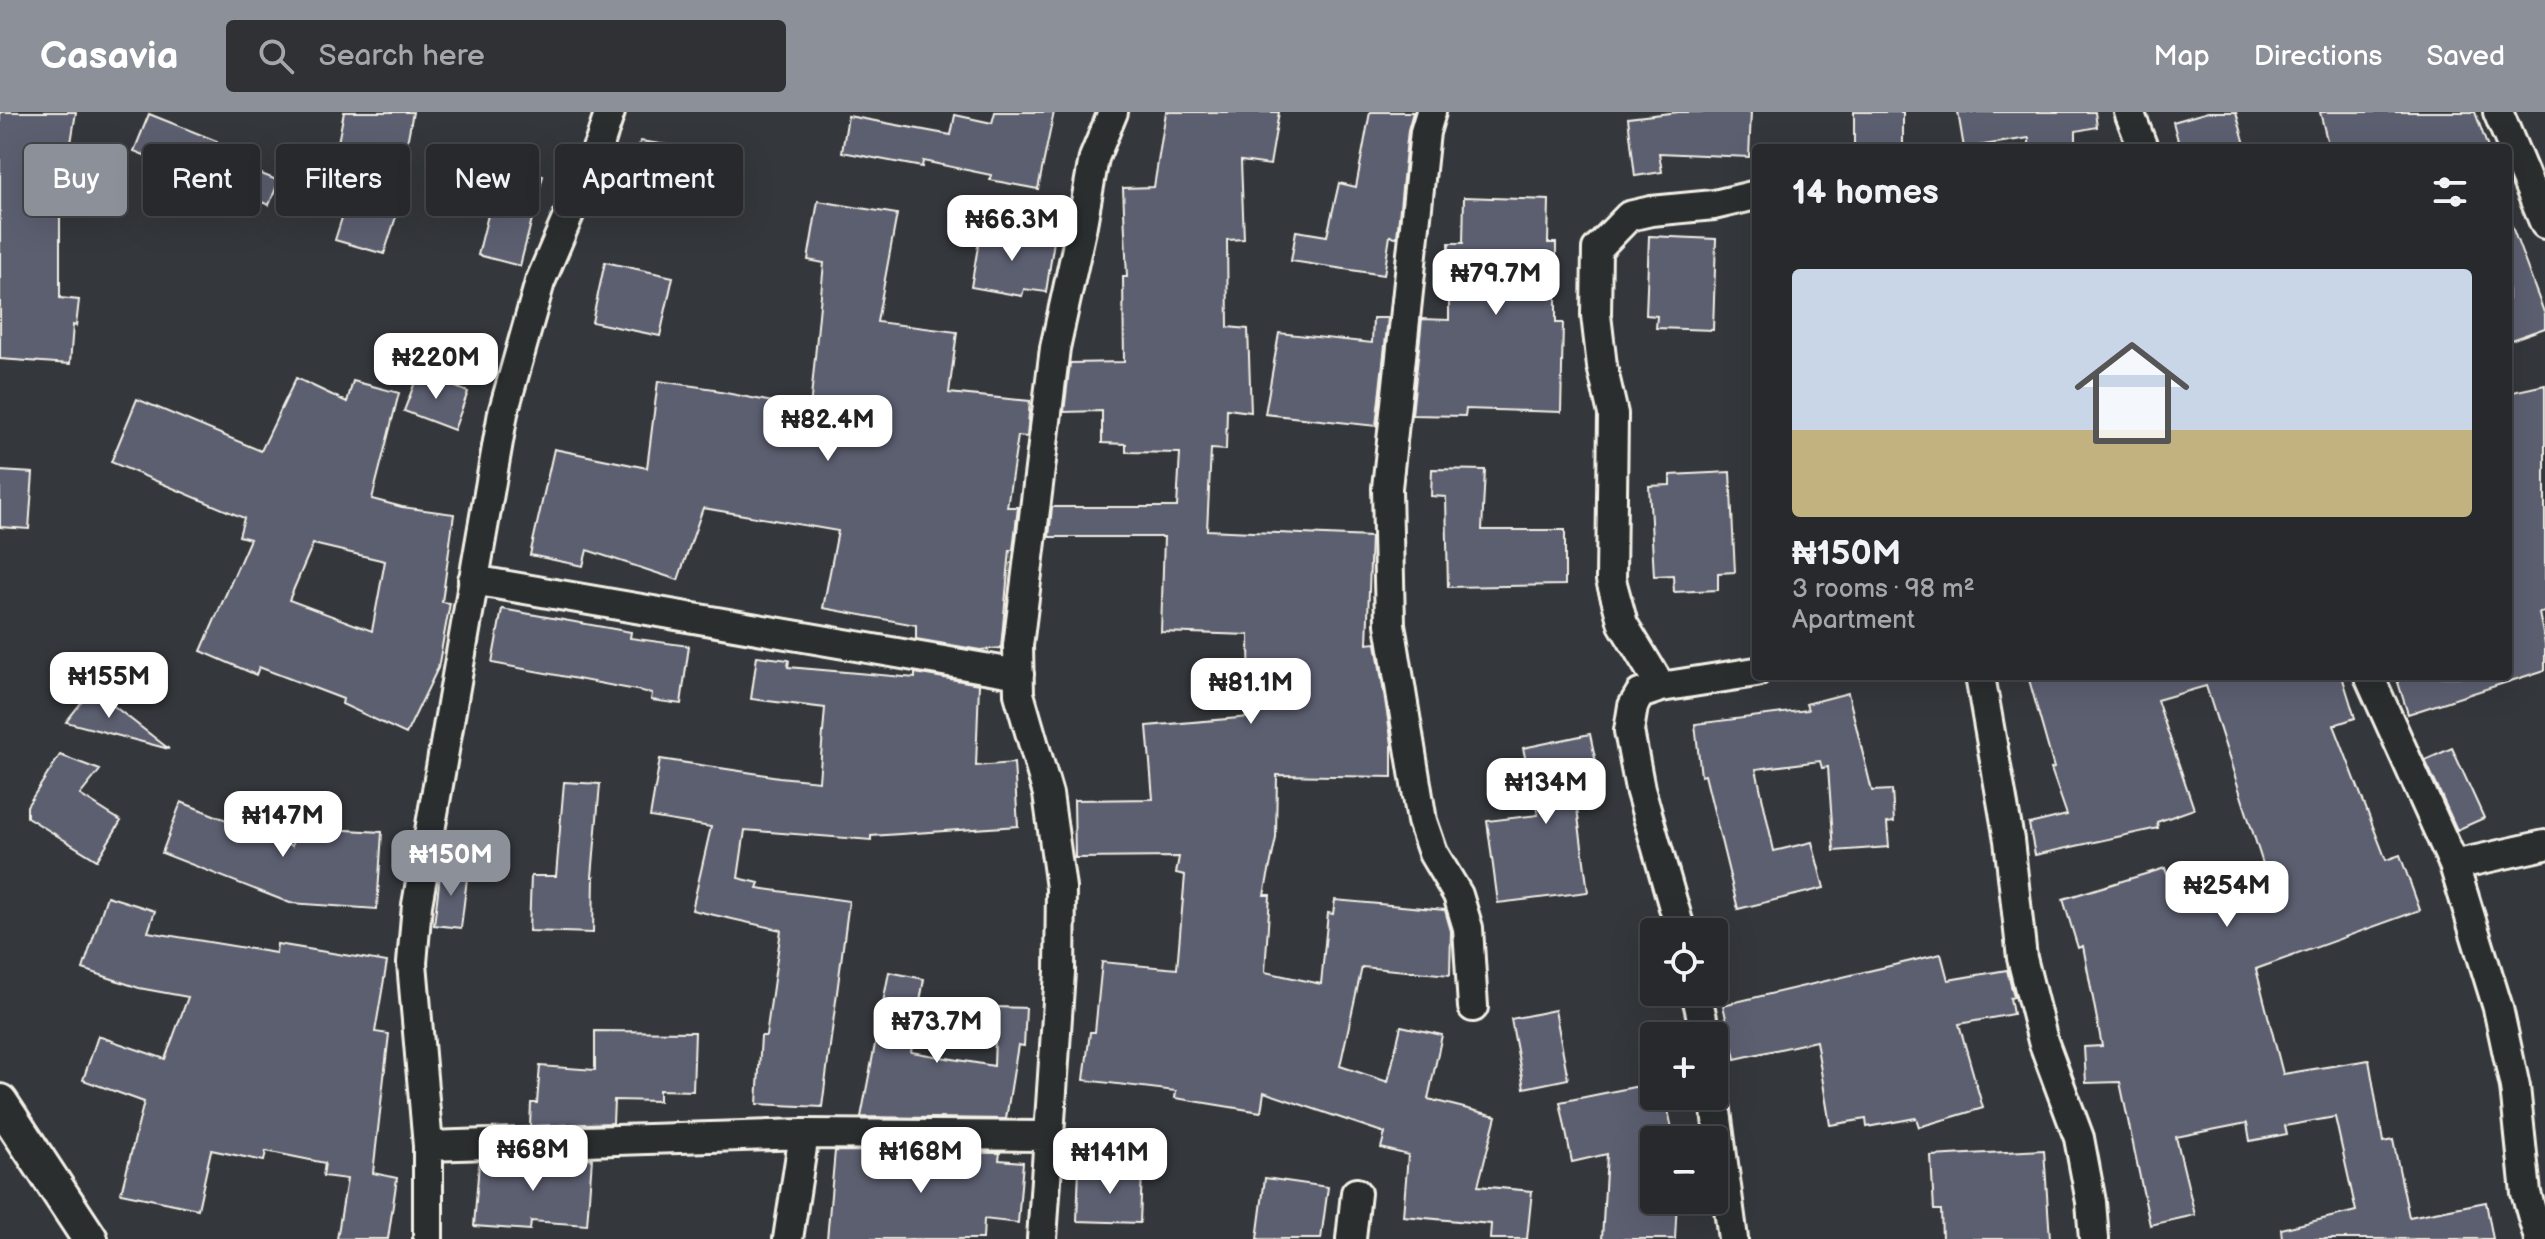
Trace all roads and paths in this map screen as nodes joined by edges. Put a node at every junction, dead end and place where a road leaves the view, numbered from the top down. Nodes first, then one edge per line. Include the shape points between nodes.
1 (610, 112) edge
2 (1113, 112) edge
3 (1431, 112) edge
4 (2129, 112) edge
5 (2498, 112) edge
6 (2141, 144) edge
7 (2511, 144) edge
8 (2512, 145) edge
9 (1752, 196) edge
10 (2545, 224) edge
11 (473, 580) junction
12 (1752, 673) edge
13 (1019, 674) junction
14 (1981, 680) edge
15 (2371, 680) edge
16 (1661, 687) junction
17 (2545, 845) edge
18 (2454, 865) junction
19 (1677, 918) edge
20 (1473, 1007) dead end
21 (0, 1102) edge
22 (1716, 1110) edge
23 (804, 1134) junction
24 (1049, 1136) junction
25 (428, 1146) junction
26 (1356, 1193) dead end
27 (2535, 1194) edge
28 (90, 1239) edge
29 (428, 1239) edge
30 (788, 1239) edge
31 (1042, 1239) edge
32 (1351, 1239) edge
33 (1733, 1239) edge
34 (2094, 1239) edge
35 (2539, 1239) edge

1 - 11 street via 540,282 503,413
2 - 13 street via 1094,158 1055,348 1018,646
3 - 20 street via 1387,488 1390,624 1422,821 1468,928
4 - 6 street
5 - 7 street
8 - 10 street
9 - 16 street via 1629,216 1597,249 1596,315 1613,414 1611,580 1623,624
11 - 13 street
11 - 25 street via 412,963
12 - 16 street
13 - 24 street via 1019,694 1048,794 1061,888
14 - 34 street via 2009,840 2022,958 2043,1041 2079,1138
15 - 18 street
16 - 19 street via 1640,694 1629,731
17 - 18 street
18 - 27 street via 2498,1008
21 - 28 street
22 - 33 street
23 - 24 street
23 - 25 street
23 - 30 street
24 - 31 street
25 - 29 street
26 - 32 street
27 - 35 street

